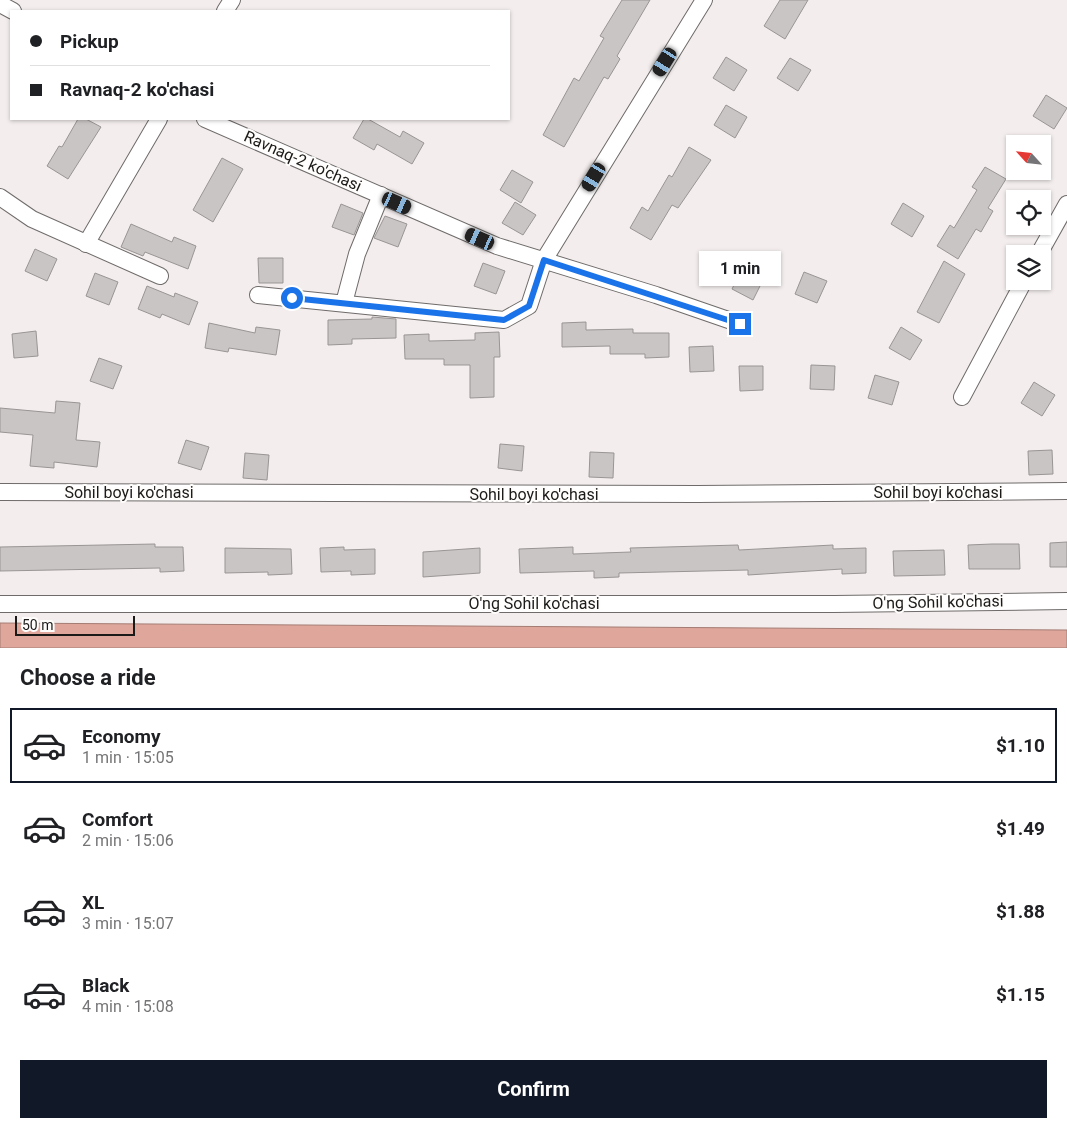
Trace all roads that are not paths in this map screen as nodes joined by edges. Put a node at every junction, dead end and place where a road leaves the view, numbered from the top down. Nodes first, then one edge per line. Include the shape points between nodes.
1 (704, 0) edge
2 (0, 4) edge
3 (11, 10) edge
4 (158, 120) edge
5 (207, 120) edge
6 (381, 196) junction
7 (0, 197) edge
8 (1067, 204) edge
9 (86, 244) junction
10 (1044, 245) edge
11 (544, 260) junction
12 (160, 276) dead end
13 (1019, 290) edge
14 (258, 295) dead end
15 (344, 303) junction
16 (740, 324) dead end
17 (962, 397) dead end
18 (0, 492) edge
19 (1067, 492) edge
20 (1067, 601) edge
21 (0, 604) edge

1 - 11 street
2 - 3 street
4 - 9 street
5 - 6 street, Ravnaq-2 ko'chasi
6 - 11 street, Ravnaq-2 ko'chasi via 497,246
6 - 15 street via 356,254
7 - 9 street via 32,219
8 - 10 street
9 - 12 street
11 - 15 street via 529,306 504,320
11 - 16 street, Ravnaq-2 ko'chasi
13 - 17 street
14 - 15 street
18 - 19 street, Sohil boyi ko'chasi
20 - 21 street, O'ng Sohil ko'chasi

